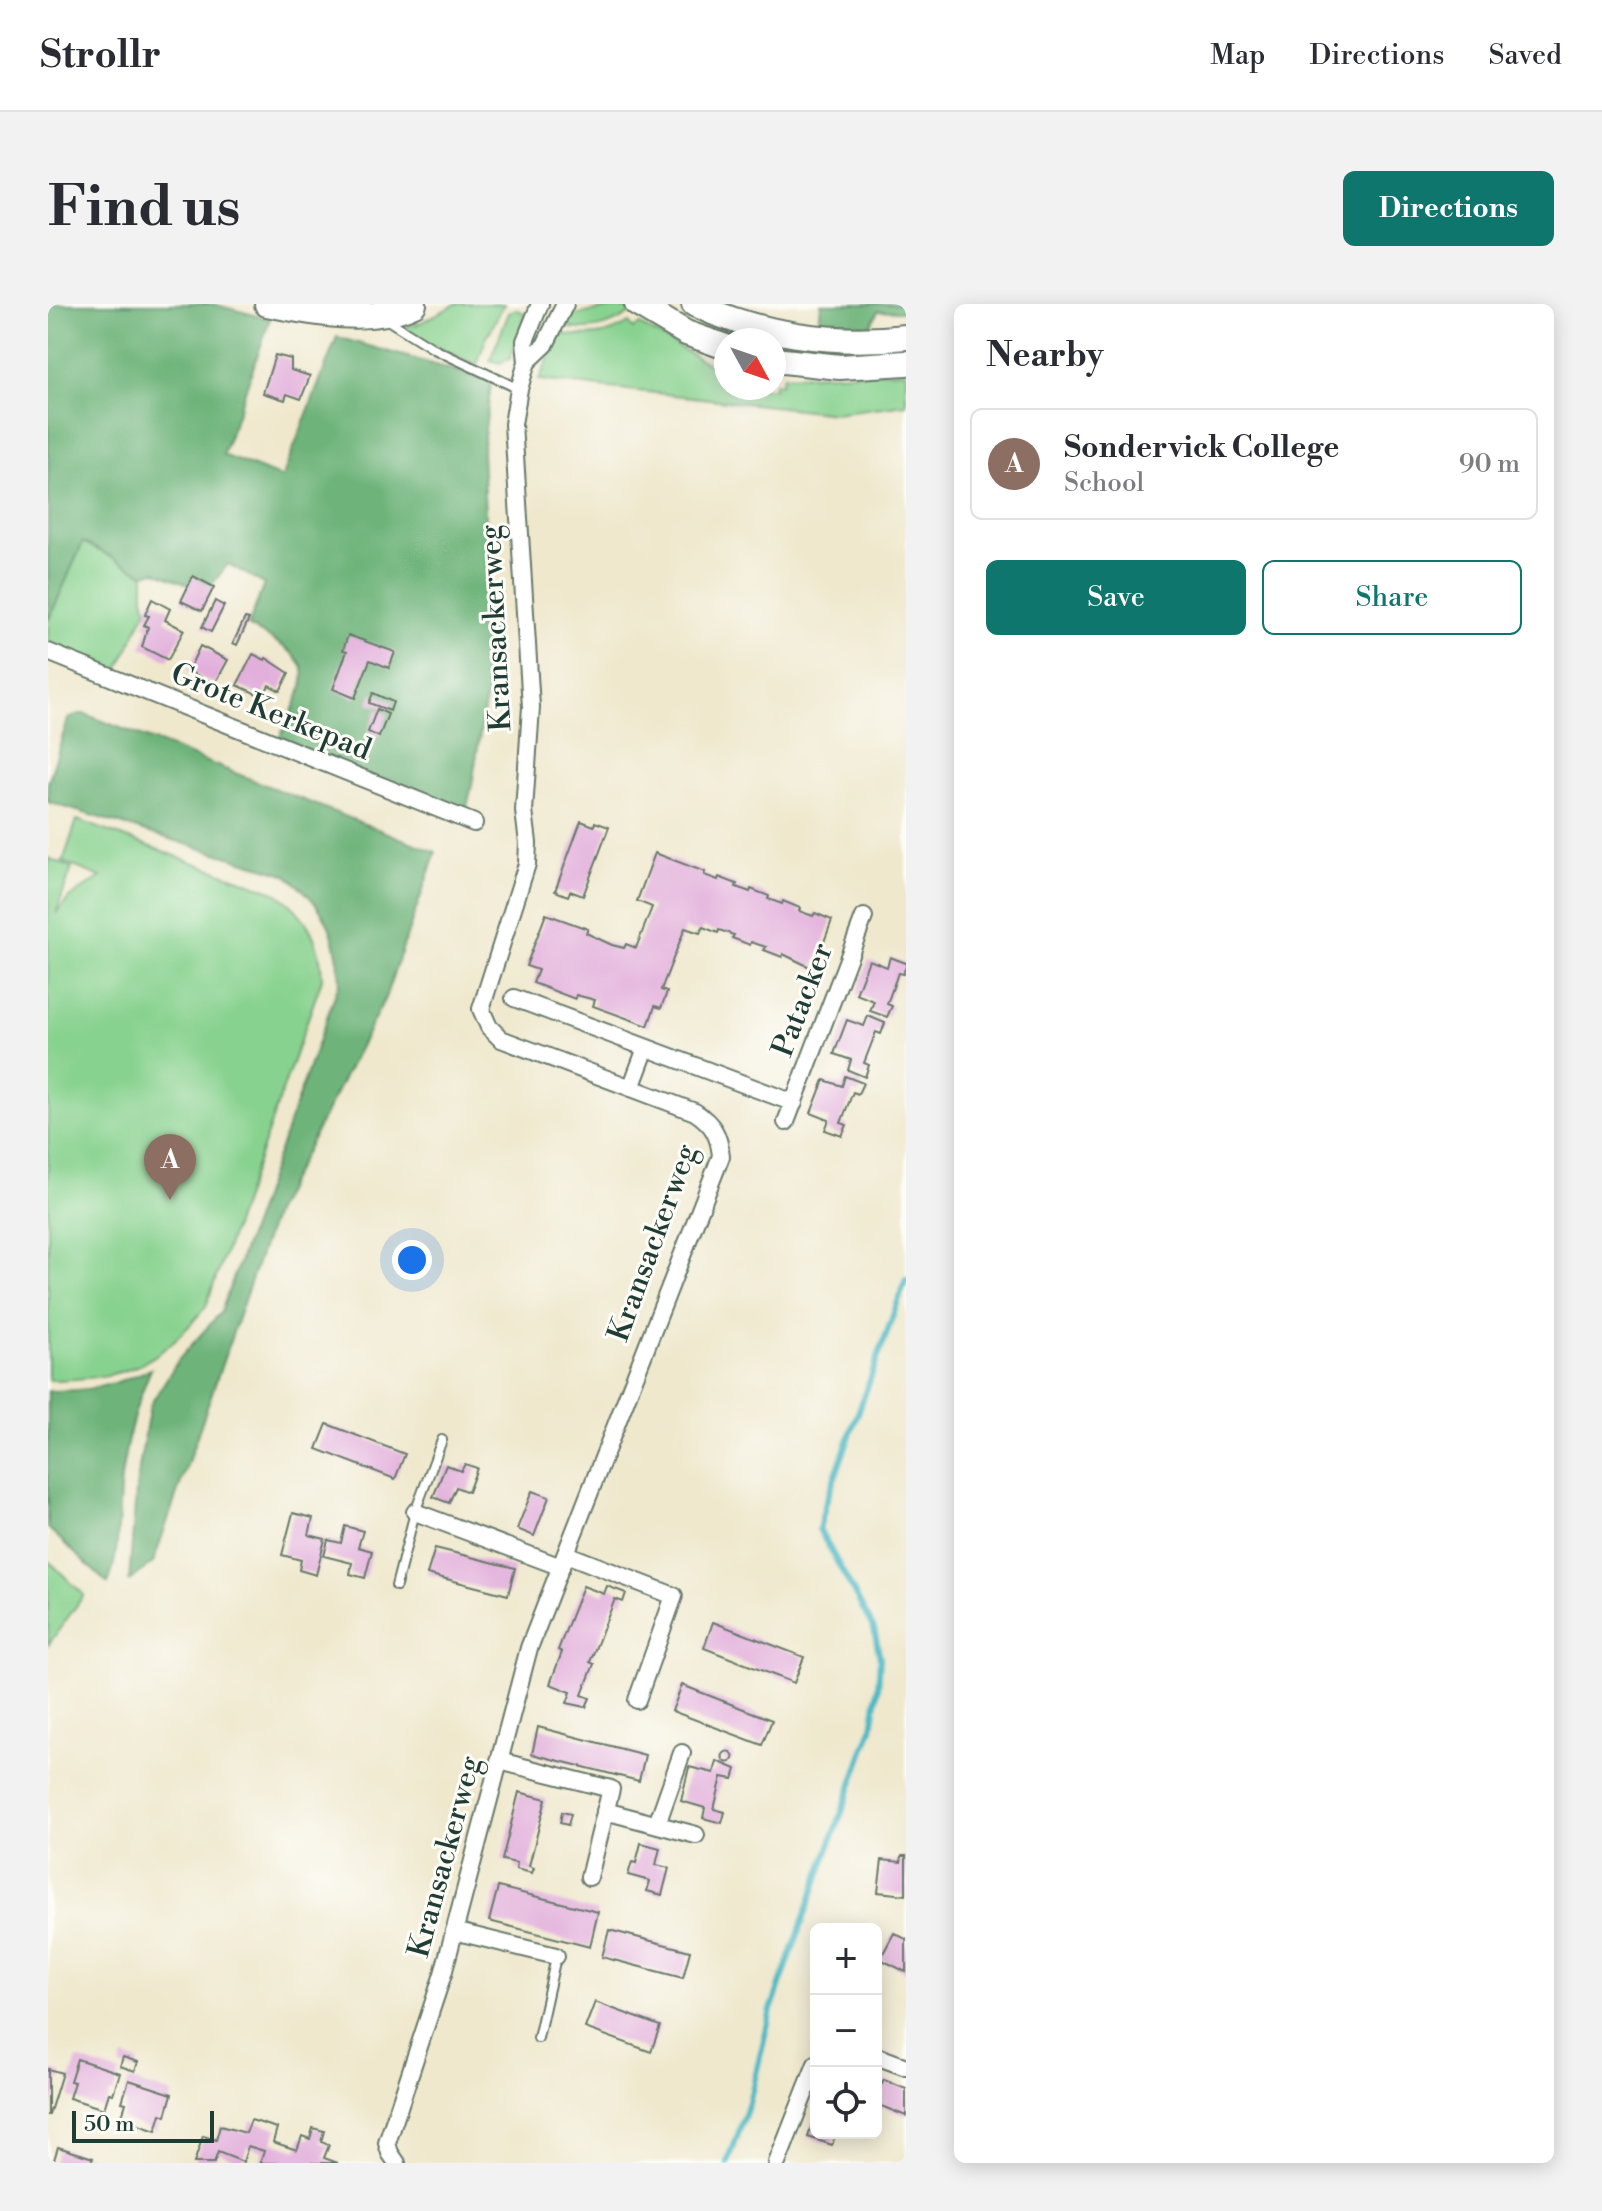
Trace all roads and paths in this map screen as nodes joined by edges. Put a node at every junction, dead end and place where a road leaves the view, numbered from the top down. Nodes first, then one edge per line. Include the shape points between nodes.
1 (267, 304) edge
2 (414, 304) edge
3 (540, 304) edge
4 (565, 304) edge
5 (637, 304) edge
6 (694, 304) edge
7 (386, 309) edge
8 (906, 337) edge
9 (714, 343) edge
10 (786, 361) edge
11 (527, 362) junction
12 (906, 363) edge
13 (519, 389) junction
14 (48, 652) edge
15 (474, 823) dead end
16 (864, 917) dead end
17 (514, 998) dead end
18 (646, 1048) junction
19 (631, 1088) junction
20 (794, 1103) junction
21 (786, 1122) dead end
22 (442, 1440) dead end
23 (415, 1512) junction
24 (563, 1560) junction
25 (396, 1586) dead end
26 (637, 1700) dead end
27 (682, 1753) dead end
28 (499, 1761) junction
29 (605, 1811) junction
30 (657, 1824) junction
31 (696, 1835) dead end
32 (589, 1877) dead end
33 (454, 1931) junction
34 (556, 1956) joint
35 (538, 2038) dead end
36 (882, 2058) edge
37 (815, 2067) edge
38 (906, 2067) edge
39 (389, 2160) edge
40 (777, 2163) edge

1 - 7 main road via 326,312
2 - 7 main road
3 - 11 street, Kransackerweg via 525,341
4 - 11 street, Kransackerweg via 545,345
5 - 9 main road
6 - 8 main road via 780,332 840,339
7 - 13 lane via 434,349
10 - 12 main road via 840,367
11 - 13 street, Kransackerweg
13 - 19 street, Kransackerweg via 513,424 531,707 524,811 527,864 481,1009 501,1039
14 - 15 street, Grote Kerkepad
16 - 20 street, Patacker
17 - 18 street, Patacker
18 - 19 street
18 - 20 street, Patacker
19 - 24 street, Kransackerweg via 710,1122 721,1156
20 - 21 street, Patacker
22 - 23 lane
23 - 24 street
23 - 25 lane
24 - 26 street via 674,1596
24 - 28 street, Kransackerweg via 529,1648
27 - 30 street
28 - 29 street via 611,1789
28 - 33 street, Kransackerweg
29 - 30 street
29 - 32 street
30 - 31 street
33 - 34 street
33 - 39 street, Kransackerweg via 387,2143
34 - 35 lane
36 - 38 street
37 - 40 street

